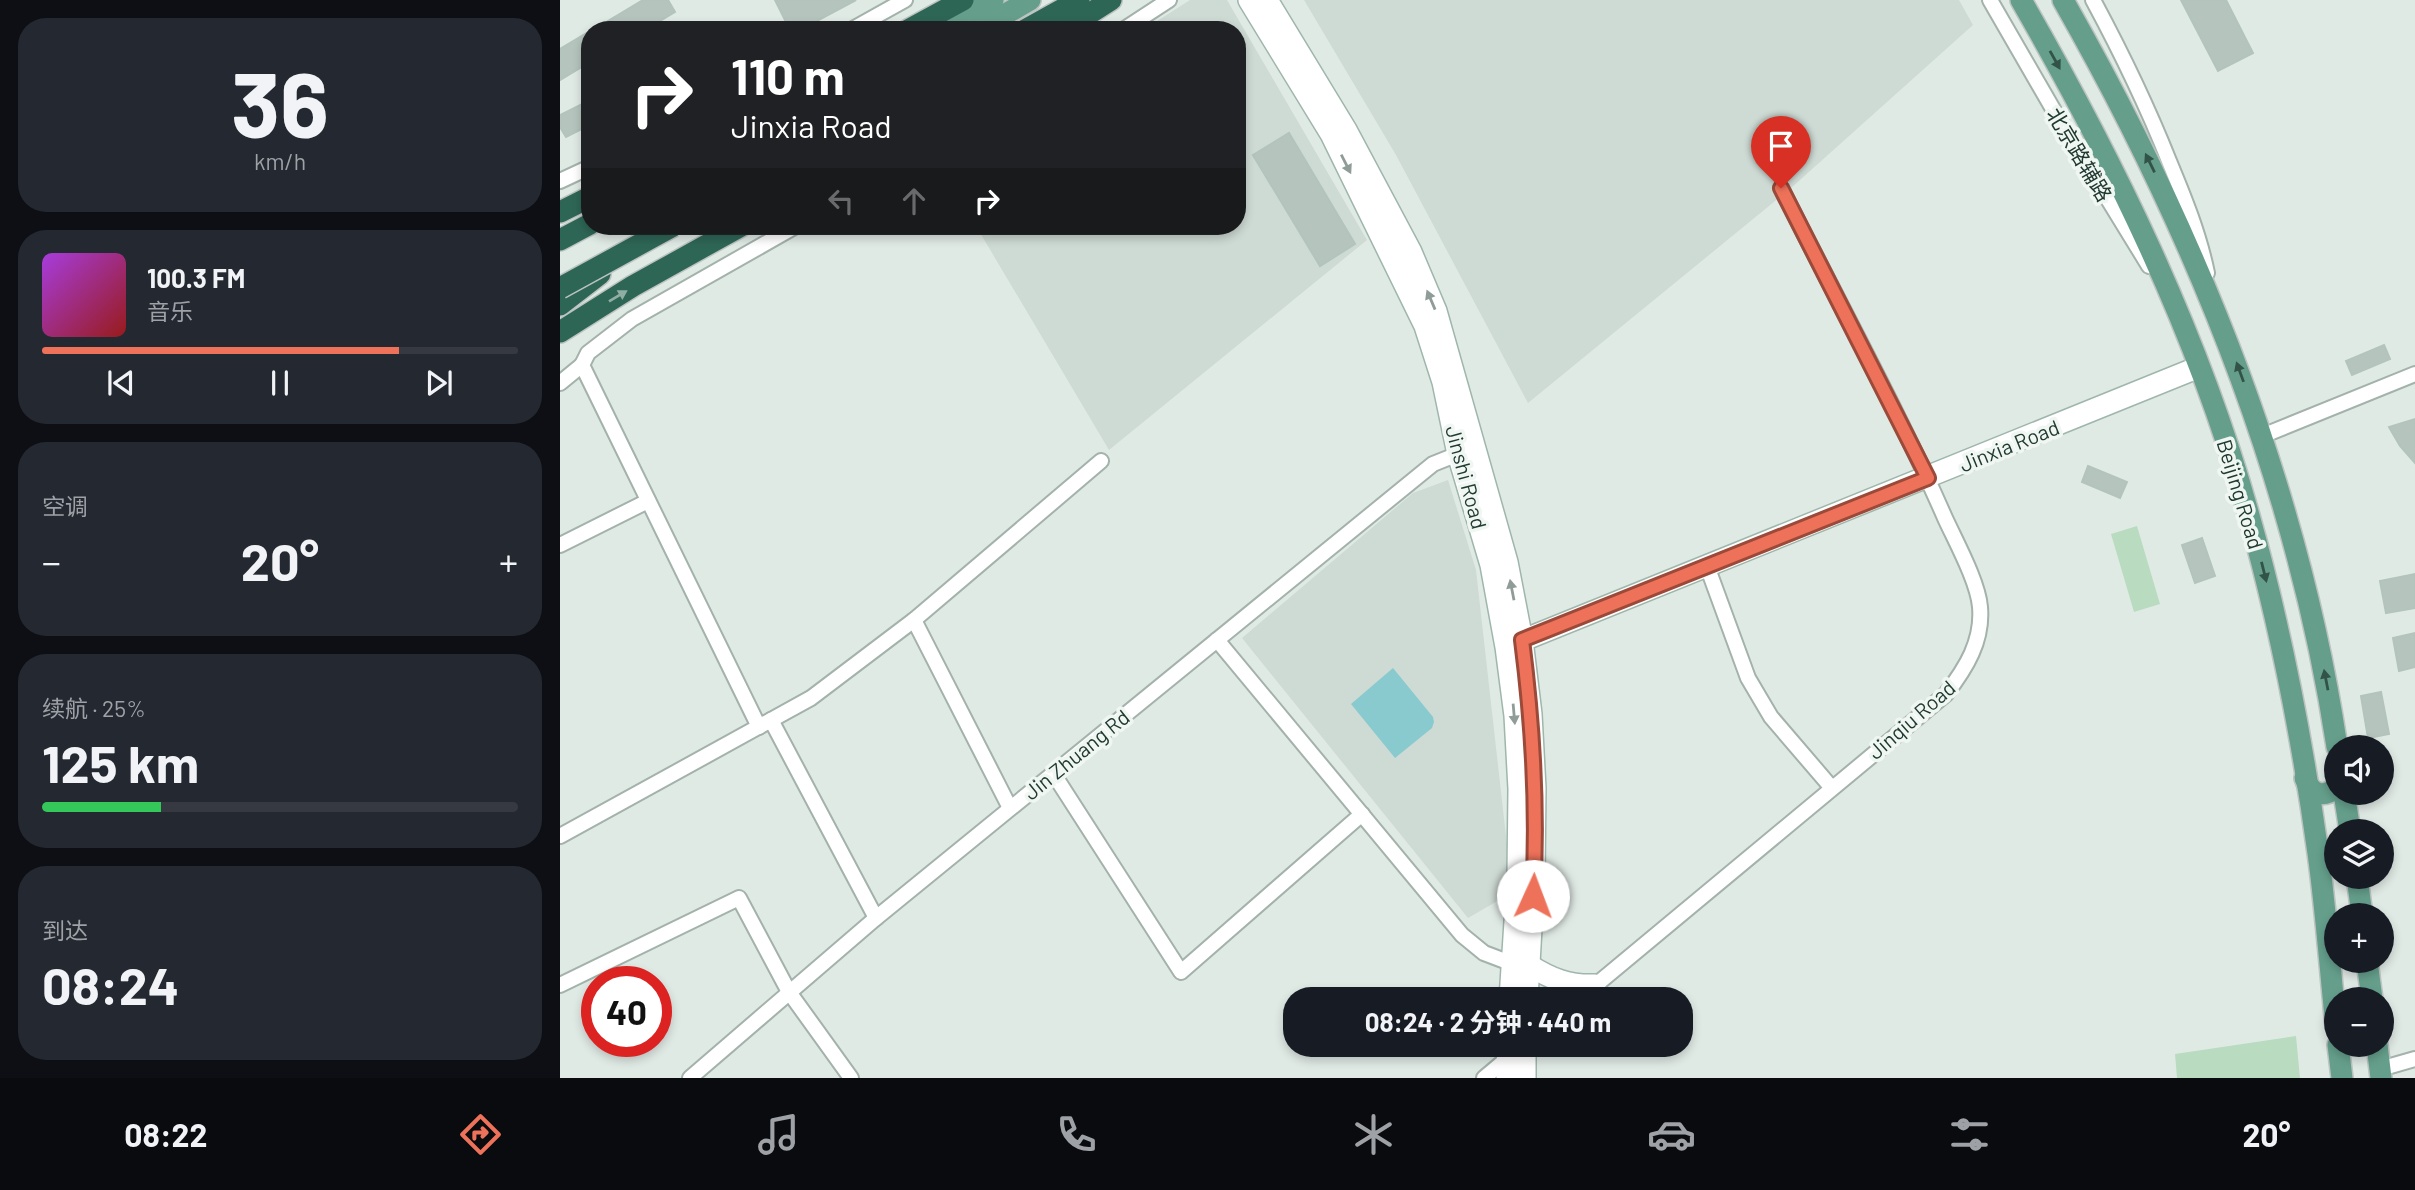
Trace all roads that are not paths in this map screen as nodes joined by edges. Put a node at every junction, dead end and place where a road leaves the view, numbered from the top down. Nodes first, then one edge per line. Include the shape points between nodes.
1 (905, 0) edge
2 (944, 0) edge
3 (963, 0) edge
4 (969, 0) edge
5 (993, 0) edge
6 (1079, 0) edge
7 (1111, 0) edge
8 (1119, 0) edge
9 (1169, 0) edge
10 (1249, 0) edge
11 (1267, 0) edge
12 (1281, 0) edge
13 (1990, 0) edge
14 (2021, 0) edge
15 (2063, 0) edge
16 (2093, 0) edge
17 (1029, 1) edge
18 (867, 21) edge
19 (907, 21) edge
20 (924, 21) edge
21 (935, 21) edge
22 (955, 21) edge
23 (994, 21) edge
24 (1041, 21) edge
25 (1079, 21) edge
26 (1081, 21) edge
27 (1137, 21) edge
28 (1317, 82) junction
29 (581, 171) edge
30 (560, 181) edge
31 (1781, 188) dead end
32 (581, 194) edge
33 (581, 202) edge
34 (560, 205) edge
35 (560, 212) edge
36 (581, 229) edge
37 (655, 235) edge
38 (658, 235) edge
39 (725, 235) edge
40 (780, 235) edge
41 (560, 241) edge
42 (560, 288) edge
43 (2208, 292) junction
44 (560, 302) edge
45 (2175, 306) junction
46 (560, 332) edge
47 (582, 365) junction
48 (2199, 367) junction
49 (2415, 373) edge
50 (560, 383) edge
51 (2262, 436) junction
52 (1466, 451) junction
53 (1101, 461) dead end
54 (1928, 478) junction
55 (648, 501) junction
56 (560, 545) edge
57 (1707, 566) junction
58 (914, 620) junction
59 (1217, 640) junction
60 (1514, 644) junction
61 (765, 723) junction
62 (2335, 735) edge
63 (1053, 773) junction
64 (2305, 778) junction
65 (1831, 787) junction
66 (2324, 793) edge
67 (1010, 808) junction
68 (1362, 814) junction
69 (560, 836) edge
70 (2324, 877) edge
71 (2322, 890) junction
72 (876, 918) junction
73 (1521, 965) junction
74 (560, 985) edge
75 (1514, 987) edge
76 (1525, 987) edge
77 (1578, 987) edge
78 (1593, 987) edge
79 (2332, 987) edge
80 (789, 992) junction
81 (1512, 1057) edge
82 (1518, 1057) edge
83 (2339, 1057) edge
84 (2415, 1059) edge
85 (2381, 1073) edge
86 (690, 1078) edge
87 (851, 1078) edge
88 (1484, 1078) edge
89 (1525, 1078) edge
90 (2342, 1078) edge

1 - 18 street
2 - 19 highway
3 - 20 highway
4 - 21 highway
5 - 22 main road
6 - 24 highway
7 - 25 highway
8 - 26 street
9 - 27 street
10 -> 52 street, Jinshi Road via 1331,135 1394,259 1425,326
11 - 28 street, Jinshi Road
12 - 28 street via 1307,43
13 - 45 street, 北京路辅路
14 -> 45 main road, Beijing Road via 2102,150
43 -> 15 main road, Beijing Road via 2135,133
16 - 43 street via 2175,175 2203,256
17 - 23 main road
52 -> 28 street, Jinshi Road via 1441,322 1410,252
29 - 30 street
31 - 54 street, Jinqiu Road
32 - 34 highway
33 - 35 highway
36 - 41 highway
37 - 42 highway, bridge
38 - 44 highway
46 -> 39 highway
40 - 47 street via 632,320 587,353
51 -> 43 main road, Beijing Road
45 - 48 main road, Beijing Road
47 - 50 street
47 - 55 street
48 - 54 street, Jinxia Road
48 -> 64 main road, Beijing Road via 2262,561
49 - 51 street
62 -> 51 main road, Beijing Road via 2304,579
52 - 59 street, Jin Zhuang Rd via 1433,464
52 - 60 street, Jinshi Road
53 - 58 street
54 - 57 street, Jinxia Road
54 - 65 street, Jinqiu Road via 1974,586 1980,606 1978,637 1965,668 1946,694
55 - 56 street
55 - 61 street
57 - 60 street, Jinxia Road
57 - 65 street via 1748,678 1771,717
58 - 61 street via 811,698
58 - 67 street
59 - 63 street, Jin Zhuang Rd
59 - 68 street
60 - 73 street, Jinshi Road
61 - 69 street
61 - 72 street
63 - 67 street, Jin Zhuang Rd
63 - 68 street via 1181,972
64 - 66 main road via 2308,788
64 - 71 main road, Beijing Road
65 - 78 street, Jinqiu Road
67 - 72 street, Jin Zhuang Rd
68 - 73 street via 1462,935 1484,953
70 - 71 main road
71 - 79 main road, Beijing Road
72 - 80 street, Jin Zhuang Rd
73 - 75 street, Jinshi Road
73 - 76 street, Jinshi Road
73 - 77 street
74 - 80 street via 739,898
80 - 86 street, Jin Zhuang Rd
80 - 87 street
81 - 88 street
82 - 89 street
83 - 90 main road
84 - 85 street

